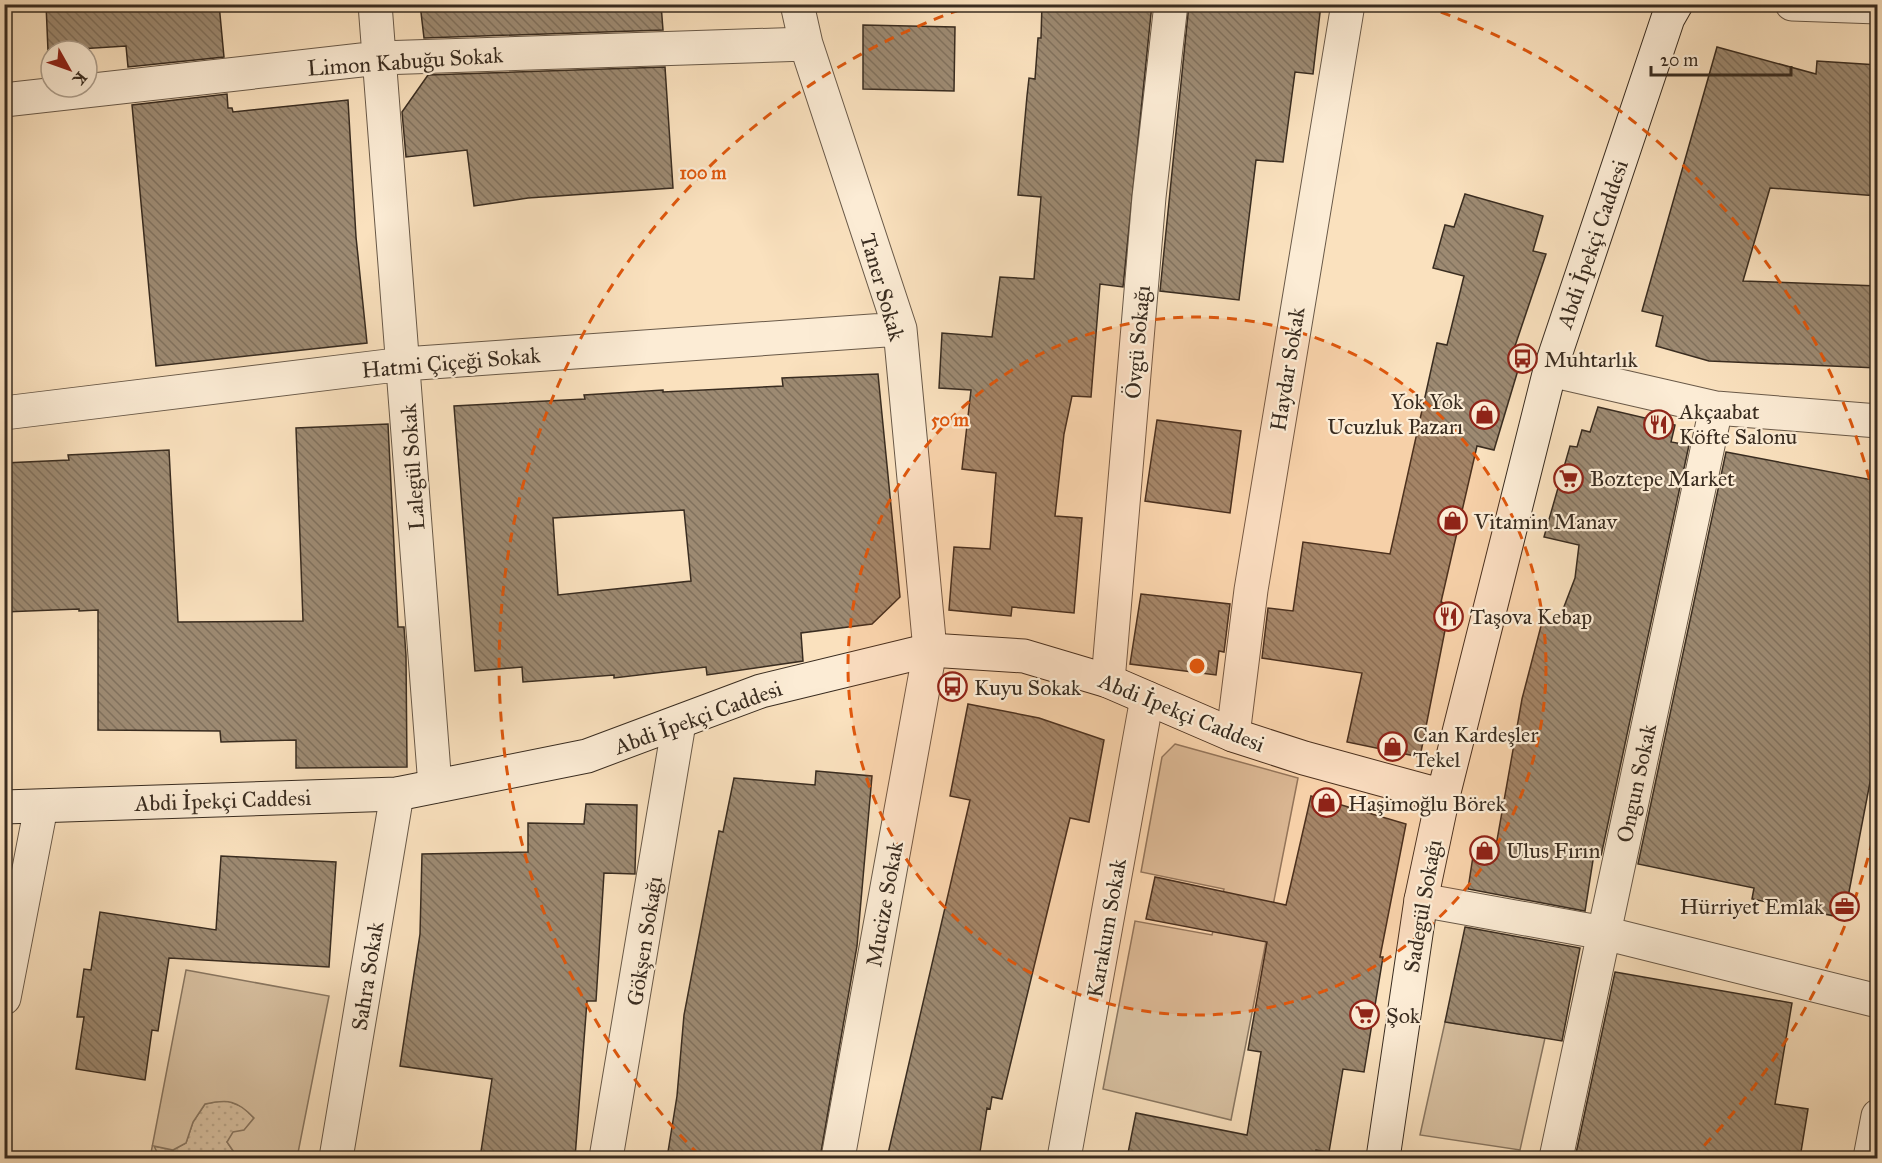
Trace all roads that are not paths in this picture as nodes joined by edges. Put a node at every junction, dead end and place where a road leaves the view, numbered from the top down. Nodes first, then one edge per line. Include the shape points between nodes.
1 (375, 4) edge
2 (797, 4) edge
3 (1171, 4) edge
4 (1348, 4) edge
5 (1676, 4) edge
6 (1792, 4) edge
7 (1878, 7) edge
8 (806, 44) junction
9 (379, 58) junction
10 (4, 100) edge
11 (900, 329) junction
12 (404, 364) junction
13 (1550, 370) junction
14 (1716, 408) junction
15 (4, 413) edge
16 (1878, 421) edge
17 (930, 650) junction
18 (1108, 681) junction
19 (1147, 698) junction
20 (679, 723) junction
21 (1233, 735) junction
22 (435, 786) junction
23 (397, 794) junction
24 (1443, 796) junction
25 (4, 807) edge
26 (41, 807) junction
27 (1421, 900) junction
28 (1604, 933) junction
29 (4, 998) edge
30 (1878, 1001) edge
31 (1878, 1116) edge
32 (336, 1158) edge
33 (606, 1158) edge
34 (838, 1158) edge
35 (1064, 1158) edge
36 (1383, 1158) edge
37 (1556, 1158) edge
38 (1870, 1158) edge

1 - 9 street, Lalegül Sokak
2 - 8 street, Taner Sokak
3 - 18 street, Övgü Sokağı via 1149,197
4 - 21 street, Haydar Sokak via 1251,590
5 - 13 street, Abdi İpekçi Caddesi via 1668,18
6 - 7 street
8 - 9 street, Limon Kabuğu Sokak
8 - 11 street, Taner Sokak
9 - 10 street, Limon Kabuğu Sokak
9 - 12 street, Lalegül Sokak
11 - 12 street, Hatmi Çiçeği Sokak
11 - 17 street, Taner Sokak
12 - 15 street, Hatmi Çiçeği Sokak
12 - 22 street, Lalegül Sokak
13 - 14 street
13 - 24 street, Abdi İpekçi Caddesi
14 - 16 street
14 - 28 street, Ongun Sokak
17 - 18 street, Abdi İpekçi Caddesi via 1024,656
17 - 20 street, Abdi İpekçi Caddesi via 761,691
17 - 34 street, Mucize Sokak
18 - 19 street, Abdi İpekçi Caddesi
19 - 21 street, Abdi İpekçi Caddesi
19 - 35 street, Karakum Sokak
20 - 22 street, Abdi İpekçi Caddesi via 587,756
20 - 33 street, Gökşen Sokağı
21 - 24 street, Abdi İpekçi Caddesi
22 - 23 street, Abdi İpekçi Caddesi
23 - 26 street, Abdi İpekçi Caddesi
23 - 32 street, Sahra Sokak
24 - 27 street, Sadegül Sokağı
25 - 26 street, Abdi İpekçi Caddesi
26 - 29 street
27 - 28 street
27 - 36 street, Sadegül Sokağı
28 - 30 street
28 - 37 street, Ongun Sokak
31 - 38 street

